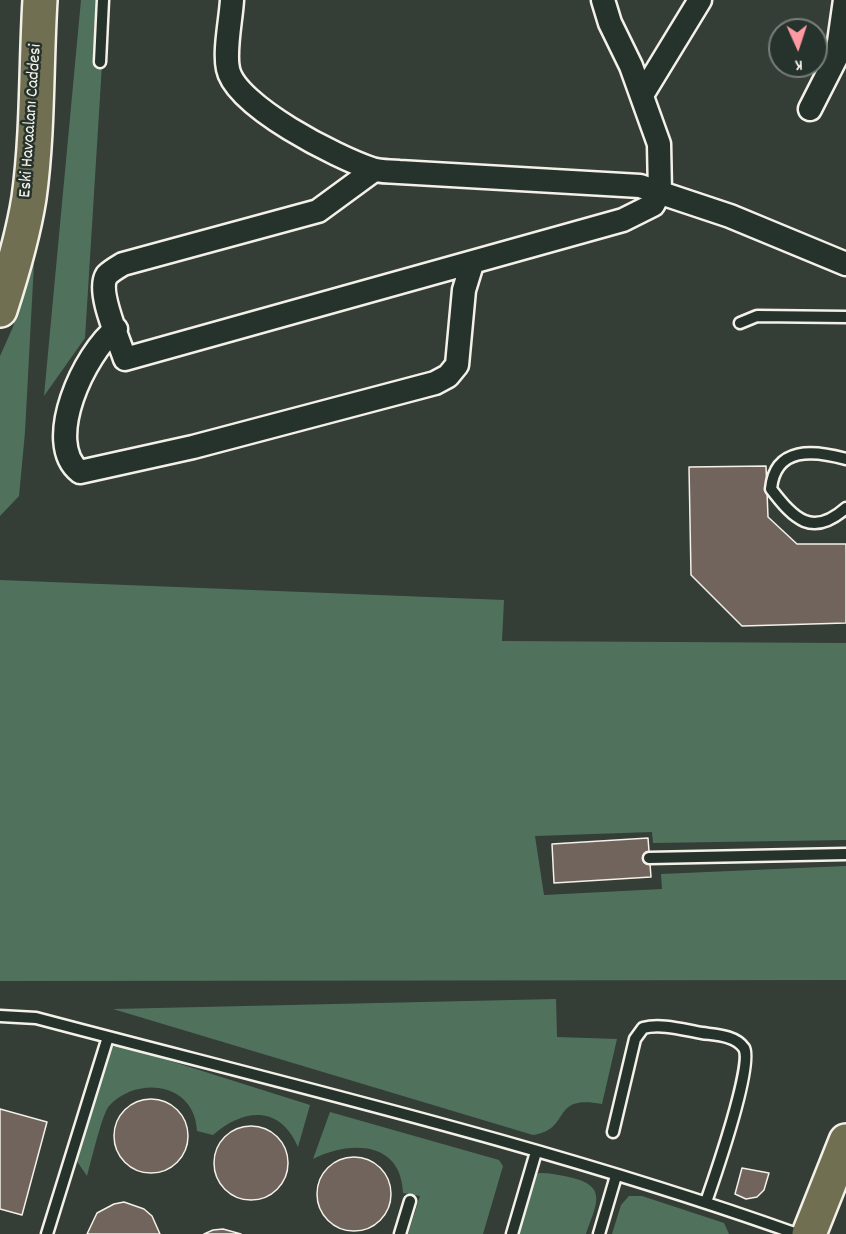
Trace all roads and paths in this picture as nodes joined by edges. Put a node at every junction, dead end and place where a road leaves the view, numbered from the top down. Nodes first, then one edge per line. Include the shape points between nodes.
1 (40, 0) edge
2 (103, 0) edge
3 (232, 0) edge
4 (700, 0) edge
5 (597, 1) edge
6 (844, 1) edge
7 (100, 63) dead end
8 (642, 95) junction
9 (810, 110) dead end
10 (374, 170) junction
11 (660, 192) junction
12 (472, 264) junction
13 (846, 264) edge
14 (0, 310) edge
15 (846, 317) edge
16 (740, 323) dead end
17 (116, 329) junction
18 (846, 459) edge
19 (846, 508) edge
20 (846, 854) edge
21 (649, 858) dead end
22 (0, 1016) edge
23 (108, 1037) junction
24 (613, 1132) dead end
25 (846, 1141) edge
26 (536, 1152) junction
27 (616, 1176) junction
28 (410, 1201) dead end
29 (706, 1202) junction
30 (47, 1234) edge
31 (400, 1234) edge
32 (512, 1234) edge
33 (599, 1234) edge
34 (797, 1234) edge
35 (809, 1234) edge

1 - 14 main road, Eski Havaalanı Caddesi via 29,198
2 - 7 lane
3 - 10 street via 228,69 235,84 247,98 298,134
4 - 8 street
5 - 8 street
6 - 9 street via 837,56
8 - 11 street via 659,144
10 - 11 street via 640,186
10 - 17 street via 318,211 123,264 108,274 104,284 105,302
11 - 12 street via 653,205 623,220
11 - 13 street via 754,225
12 - 17 street via 125,359
12 - 17 street via 464,290 457,365 435,383 193,447 80,472 70,461 64,442 74,388 96,350
15 - 16 lane via 757,316
18 - 19 lane via 817,452 786,458 775,468 771,489 791,514 808,522 828,521
20 - 21 lane
22 - 23 lane via 36,1018
23 - 26 lane
23 - 30 lane
24 - 29 lane via 635,1039 643,1028 673,1028 729,1037 740,1044 745,1050 746,1064
25 - 35 main road
26 - 27 lane
26 - 32 lane
27 - 29 lane
27 - 33 lane
28 - 31 lane
29 - 34 lane

